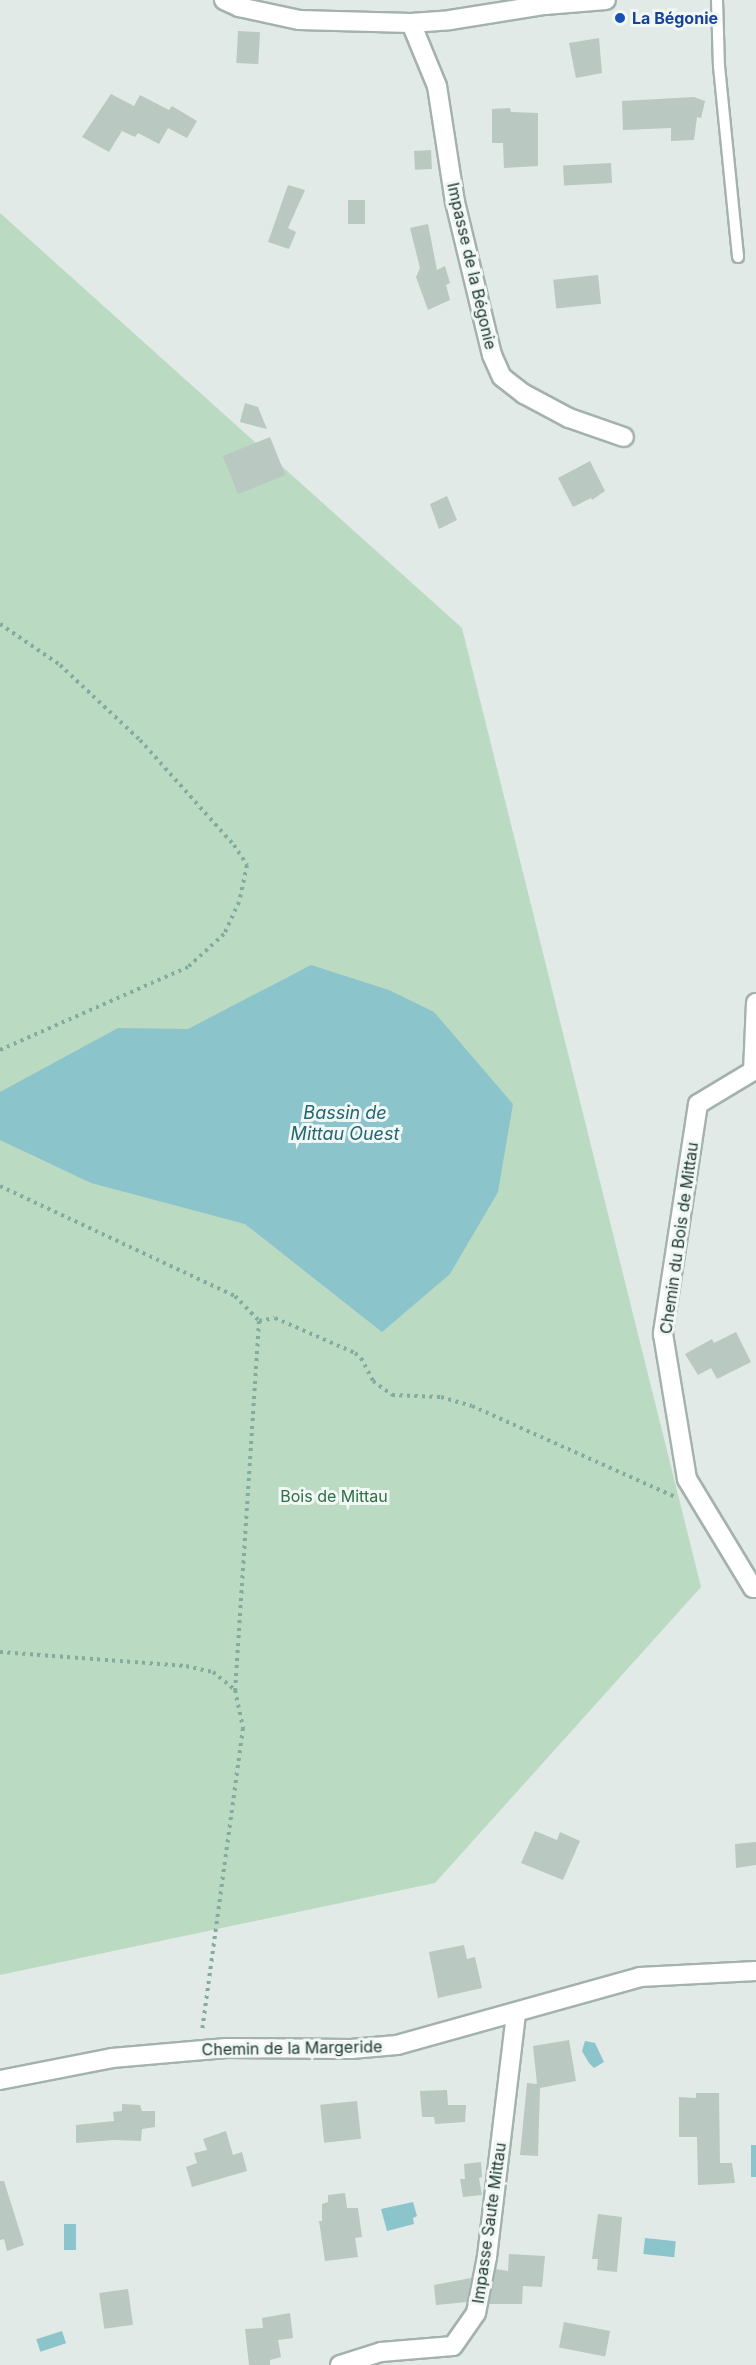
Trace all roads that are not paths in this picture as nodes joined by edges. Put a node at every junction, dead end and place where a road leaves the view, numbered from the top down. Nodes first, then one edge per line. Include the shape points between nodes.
1 (224, 0) edge
2 (606, 0) edge
3 (717, 0) edge
4 (411, 22) junction
5 (738, 256) dead end
6 (624, 437) dead end
7 (756, 1003) edge
8 (756, 1588) edge
9 (756, 1971) edge
10 (516, 2013) junction
11 (0, 2080) edge
12 (340, 2365) edge

1 - 4 street via 299,20
2 - 4 street
3 - 5 lane via 719,66
4 - 6 street, Impasse de la Bégonie via 438,86 455,202 492,355 502,377 524,394 569,418
7 - 8 street, Chemin du Bois de Mittau via 753,1071 698,1104 663,1334 687,1479
9 - 10 street, Chemin de la Margeride via 640,1977
10 - 11 street, Chemin de la Margeride via 397,2045 200,2050 112,2058
10 - 12 street, Impasse Saute Mittau via 487,2257 476,2313 453,2346 381,2352

